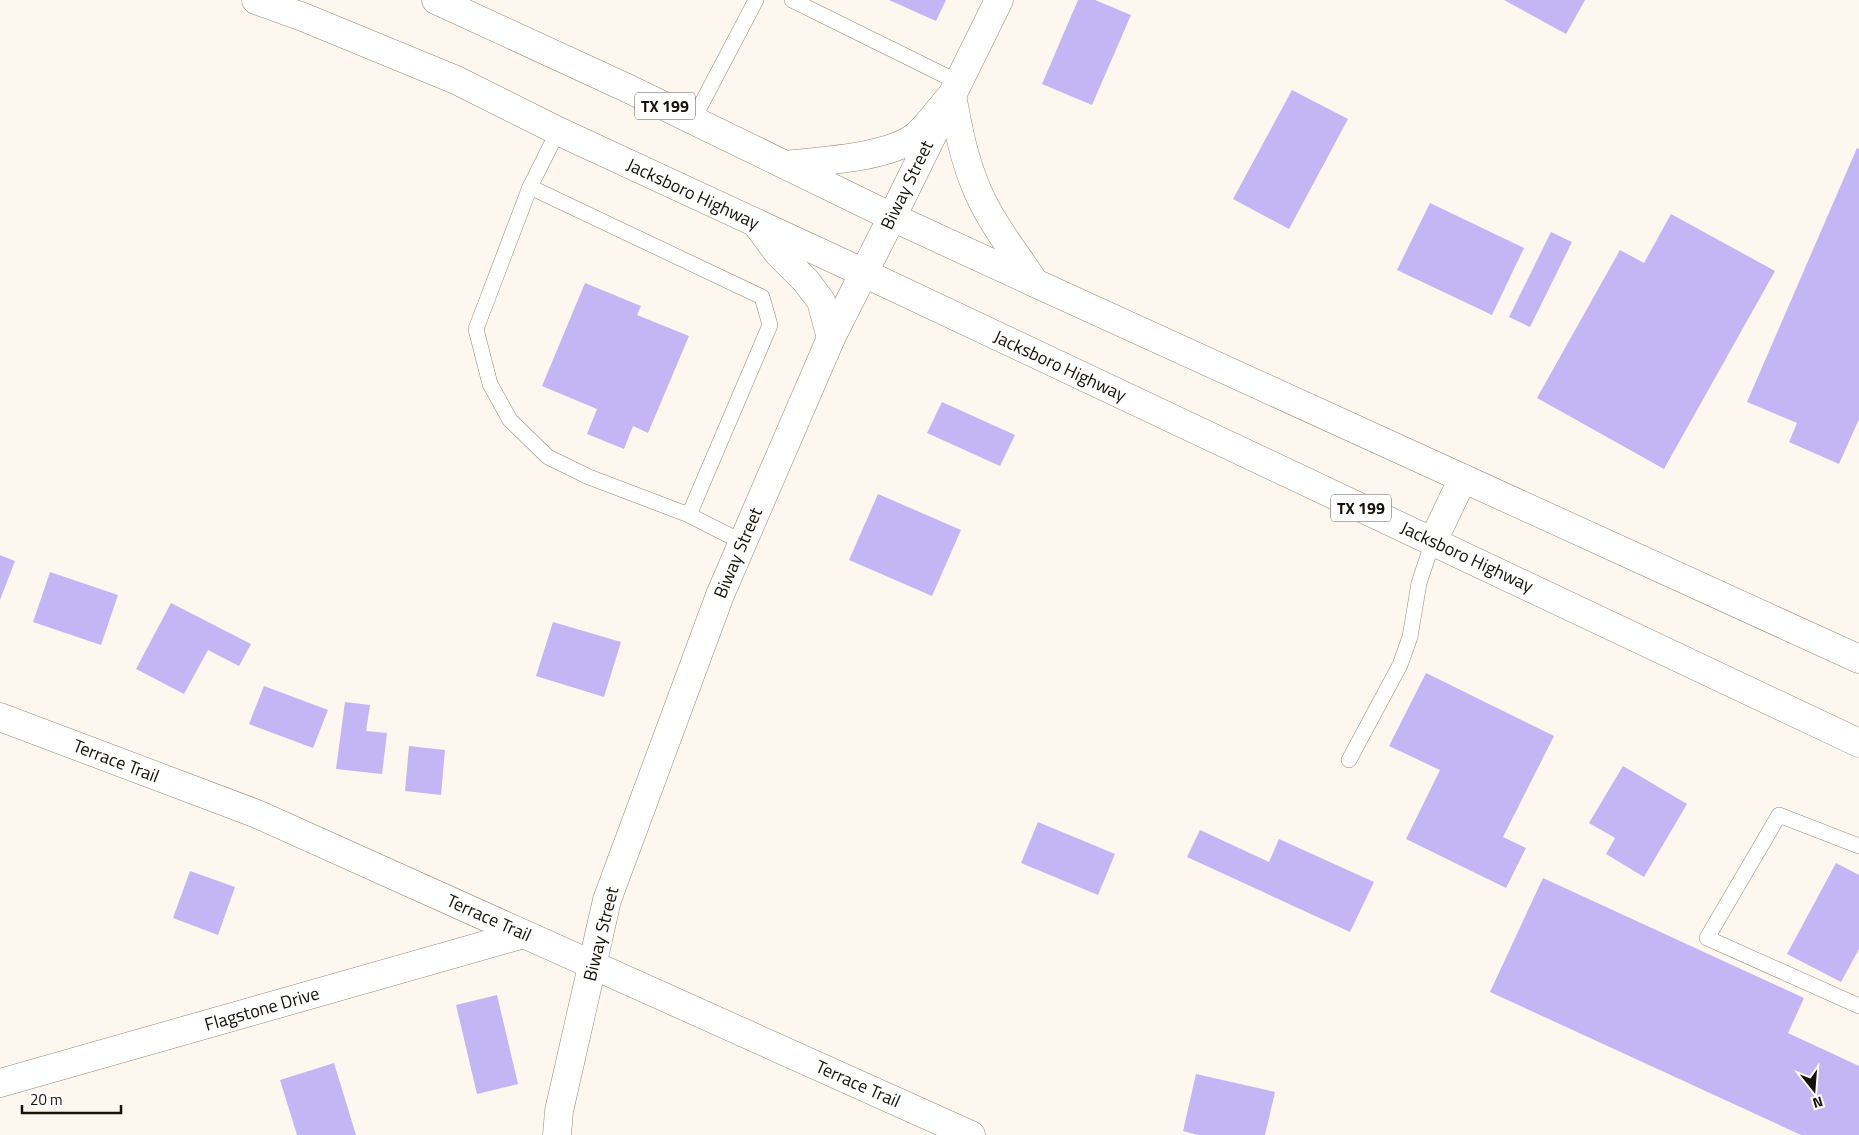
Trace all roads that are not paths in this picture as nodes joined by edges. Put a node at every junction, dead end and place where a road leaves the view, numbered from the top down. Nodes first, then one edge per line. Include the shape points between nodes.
1 (256, 0) edge
2 (436, 0) edge
3 (756, 0) edge
4 (792, 0) edge
5 (999, 0) edge
6 (955, 89) junction
7 (693, 120) junction
8 (558, 131) junction
9 (785, 165) junction
10 (530, 187) junction
11 (892, 217) junction
12 (756, 223) junction
13 (863, 273) junction
14 (1035, 283) junction
15 (831, 338) junction
16 (1463, 478) junction
17 (689, 515) junction
18 (1433, 541) junction
19 (742, 542) junction
20 (1859, 659) edge
21 (0, 717) edge
22 (1859, 743) edge
23 (1349, 760) dead end
24 (1859, 846) edge
25 (524, 934) junction
26 (592, 964) junction
27 (1859, 1006) edge
28 (0, 1083) edge
29 (556, 1135) edge
30 (971, 1135) edge

1 - 8 main road, Jacksboro Highway / TX 199 via 456,80
2 - 7 main road, TX 199
3 - 7 lane
4 - 6 lane
5 - 6 main road, Biway Street
6 - 9 main road via 915,136 891,148 860,156
6 - 11 main road, Biway Street
6 - 14 main road via 962,149 978,193
7 - 9 main road, TX 199
8 - 10 lane
8 - 12 main road, Jacksboro Highway / TX 199
9 - 11 main road, TX 199
10 - 17 lane via 476,329 490,384 510,420 548,457 590,477
10 - 17 lane via 762,297 770,325
11 - 13 main road, Biway Street
11 - 14 main road, TX 199
12 - 13 main road, Jacksboro Highway / TX 199
12 - 15 main road via 821,301
13 - 15 main road, Biway Street
13 - 18 main road, Jacksboro Highway / TX 199
14 - 16 main road, TX 199
15 - 19 main road, Biway Street
16 - 18 main road
16 - 20 main road, TX 199
17 - 19 lane
18 - 22 main road, Jacksboro Highway / TX 199
18 - 23 lane via 1400,665
19 - 26 main road, Biway Street via 607,900
21 - 25 main road, Terrace Trail via 257,814
24 - 27 lane via 1779,814 1706,938
25 - 26 main road, Terrace Trail
25 - 28 main road, Flagstone Drive
26 - 29 main road, Biway Street
26 - 30 main road, Terrace Trail

